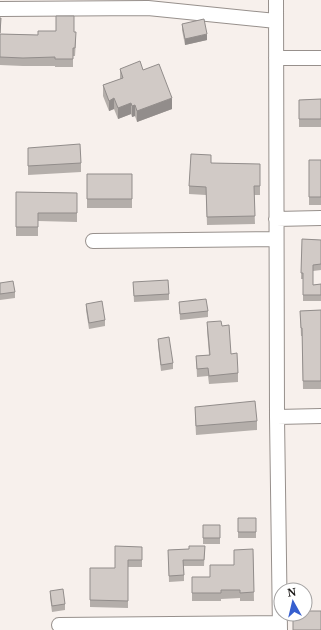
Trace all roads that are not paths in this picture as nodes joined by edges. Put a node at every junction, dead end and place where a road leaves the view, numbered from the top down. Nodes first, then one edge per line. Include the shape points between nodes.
1 (276, 0) edge
2 (0, 9) edge
3 (276, 21) junction
4 (276, 58) junction
5 (321, 58) edge
6 (276, 218) junction
7 (321, 218) edge
8 (276, 239) junction
9 (93, 241) dead end
10 (321, 416) edge
11 (277, 417) junction
12 (59, 625) dead end
13 (280, 626) edge

1 - 3 street
2 - 3 street via 148,8
3 - 4 street
4 - 5 street
4 - 6 street
6 - 7 street
6 - 8 street
8 - 9 street
8 - 11 street
10 - 11 street
11 - 13 street
12 - 13 street

